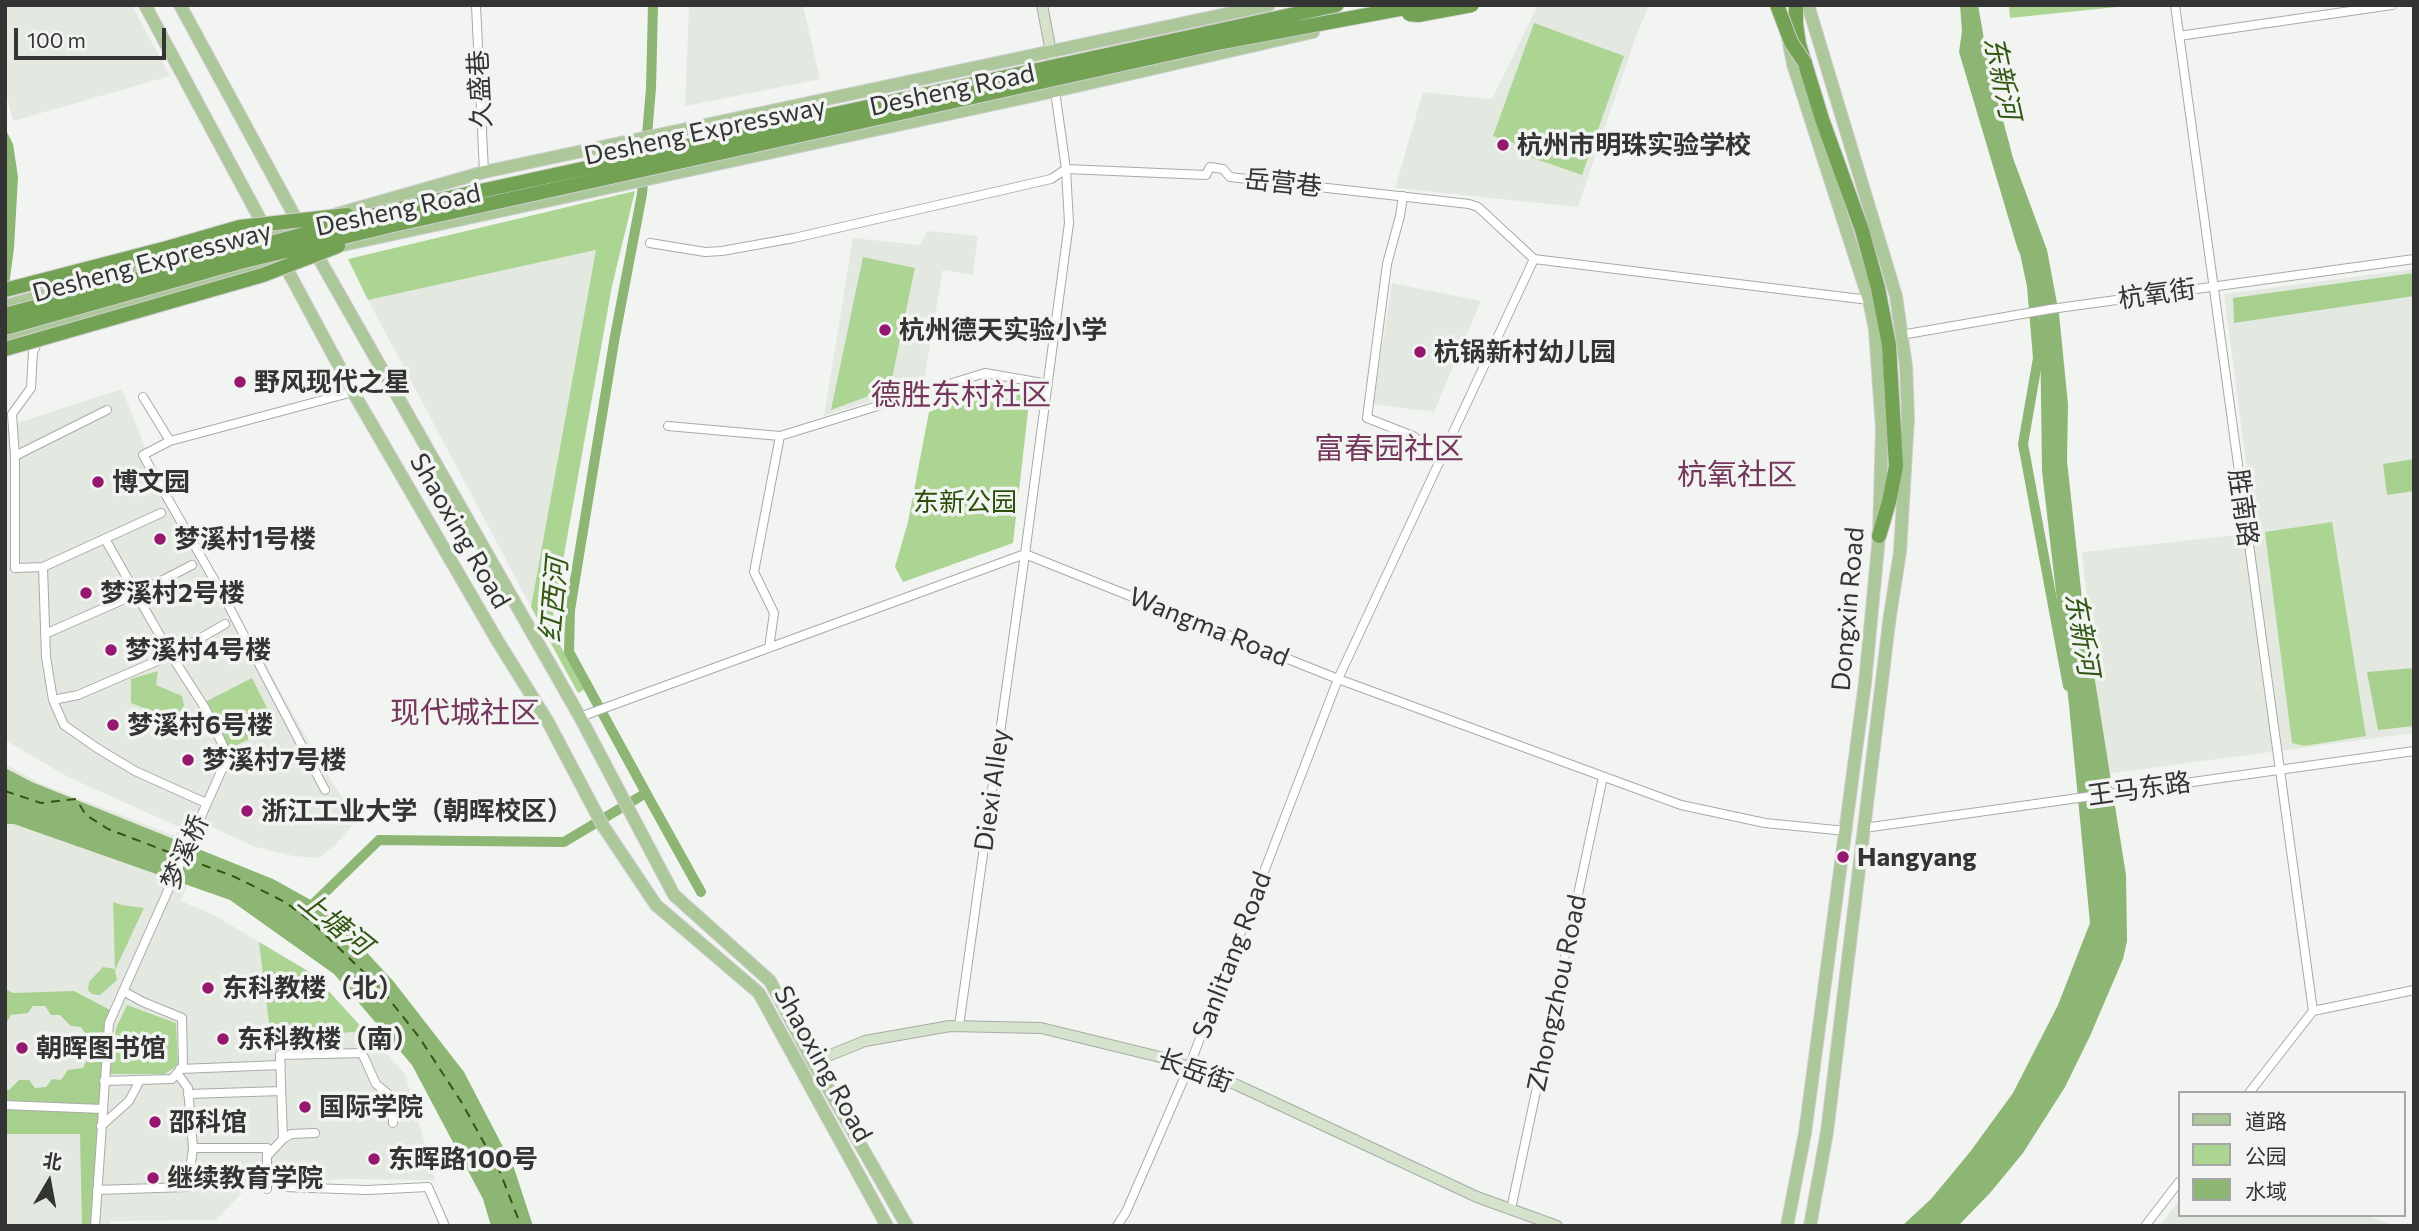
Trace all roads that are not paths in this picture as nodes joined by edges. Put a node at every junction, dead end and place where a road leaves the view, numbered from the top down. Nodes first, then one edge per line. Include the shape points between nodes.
1 (145, 5) edge
2 (180, 5) edge
3 (476, 5) edge
4 (1042, 5) edge
5 (1269, 5) edge
6 (1337, 5) edge
7 (1420, 5) edge
8 (1472, 5) edge
9 (1779, 5) edge
10 (1796, 5) edge
11 (1808, 5) edge
12 (2175, 5) edge
13 (2392, 5) edge
14 (1383, 13) junction
15 (2179, 36) junction
16 (1052, 52) junction
17 (1805, 63) junction
18 (1055, 91) junction
19 (1066, 169) junction
20 (484, 172) junction
21 (1403, 196) junction
22 (393, 209) junction
23 (300, 225) junction
24 (393, 225) junction
25 (267, 235) junction
26 (650, 243) dead end
27 (315, 251) junction
28 (183, 257) junction
29 (280, 259) junction
30 (1534, 259) junction
31 (2414, 259) edge
32 (194, 283) junction
33 (2213, 286) junction
34 (5, 290) edge
35 (1868, 300) junction
36 (8, 309) edge
37 (1901, 335) junction
38 (6, 338) edge
39 (40, 339) junction
40 (1048, 384) junction
41 (353, 392) junction
42 (143, 397) dead end
43 (107, 410) dead end
44 (668, 426) dead end
45 (780, 436) junction
46 (170, 441) junction
47 (15, 456) junction
48 (1439, 463) junction
49 (161, 513) dead end
50 (1879, 536) junction
51 (105, 539) junction
52 (1025, 554) junction
53 (192, 565) dead end
54 (43, 567) junction
55 (136, 594) junction
56 (225, 624) dead end
57 (45, 634) junction
58 (769, 648) junction
59 (171, 655) junction
60 (1338, 679) junction
61 (53, 700) junction
62 (580, 717) junction
63 (2414, 751) edge
64 (2279, 769) junction
65 (1603, 777) junction
66 (326, 790) dead end
67 (206, 803) junction
68 (1864, 828) junction
69 (1846, 831) junction
70 (2414, 990) edge
71 (123, 991) junction
72 (2313, 1011) junction
73 (959, 1026) junction
74 (813, 1062) junction
75 (281, 1065) junction
76 (1189, 1067) junction
77 (179, 1071) junction
78 (140, 1080) junction
79 (104, 1081) junction
80 (281, 1091) junction
81 (2251, 1091) edge
82 (188, 1094) junction
83 (5, 1105) edge
84 (102, 1109) junction
85 (393, 1123) dead end
86 (101, 1126) junction
87 (316, 1133) dead end
88 (283, 1139) junction
89 (193, 1148) junction
90 (267, 1156) junction
91 (2178, 1183) edge
92 (285, 1187) dead end
93 (267, 1189) dead end
94 (97, 1190) junction
95 (1511, 1209) junction
96 (95, 1226) edge
97 (445, 1226) edge
98 (887, 1226) edge
99 (907, 1226) edge
100 (1117, 1226) edge
101 (1557, 1226) edge
102 (1787, 1226) edge
103 (1810, 1226) edge
104 (2145, 1226) edge

1 - 25 main road, Shaoxing Road
2 - 23 main road, Shaoxing Road
3 - 20 street, 久盛巷
4 - 16 street
5 - 16 main road, Desheng Road
6 - 22 highway, Desheng Expressway, bridge
7 - 14 highway, Desheng Expressway, bridge
7 - 18 main road, Desheng Road
8 - 14 highway, bridge via 1418,15
9 - 17 highway, bridge via 1791,42
9 - 35 main road, Dongxin Road via 1793,64
10 - 17 highway
11 - 37 main road, Dongxin Road via 1896,296
12 - 15 street, 胜南路
13 - 15 street
14 - 24 highway, Desheng Expressway, bridge via 1222,42
15 - 33 street, 胜南路
16 - 18 street
16 - 20 main road, Desheng Road
17 - 50 highway via 1862,230 1889,345 1896,467
18 - 19 street, Diexi Alley
18 - 27 main road, Desheng Road
19 - 21 street, 岳营巷 via 1206,175 1210,167 1223,169 1230,177
19 - 26 street, 岳营巷 via 1051,178 794,238 705,252
19 - 40 street, Diexi Alley via 1069,223
20 - 23 main road, Desheng Road
21 - 30 street, 岳营巷 via 1478,207
21 - 48 street via 1387,264 1367,418 1413,436
22 - 34 highway, bridge via 240,227
22 - 36 highway, Desheng Expressway, bridge
23 - 25 main road, Desheng Road
23 - 27 main road, Shaoxing Road
24 - 38 highway, Desheng Expressway, bridge via 240,262
24 - 39 highway, bridge via 263,275
25 - 28 main road, Desheng Road
25 - 29 main road, Shaoxing Road
27 - 29 main road, Desheng Road
27 - 62 main road, Shaoxing Road
28 - 32 main road via 194,259 200,268 201,277
28 - 36 main road, Desheng Road
29 - 32 main road, Desheng Road
29 - 41 main road, Shaoxing Road
30 - 35 street
30 - 48 street, Sanlitang Road
31 - 33 street, 杭氧街
32 - 38 main road, Desheng Road
33 - 37 street, 杭氧街
33 - 64 street, 胜南路
35 - 50 main road, Dongxin Road via 1875,329 1882,428
37 - 68 main road, Dongxin Road via 1908,418 1899,552
38 - 39 highway, bridge
39 - 47 street via 33,352 31,388 12,414
40 - 45 street via 985,373
40 - 52 street, Diexi Alley
41 - 46 street
41 - 98 main road, Shaoxing Road via 548,722 604,826 656,905 759,993
42 - 46 street
43 - 47 street
44 - 45 street
45 - 58 street via 754,572 774,613
46 - 66 street via 143,455
47 - 54 street via 15,568
48 - 60 street, Sanlitang Road
49 - 51 street
50 - 69 main road, Dongxin Road
51 - 54 street
51 - 55 street
52 - 58 street
52 - 60 street, Wangma Road
52 - 73 street, Diexi Alley
53 - 55 street
54 - 57 street
55 - 57 street
55 - 59 street
56 - 59 street
57 - 61 street
58 - 62 street
59 - 61 street via 78,695
59 - 67 street, 梦溪桥 via 205,708 228,756
60 - 65 street, Wangma Road
60 - 76 street, Sanlitang Road
61 - 67 street via 64,725 97,748
62 - 74 main road, Shaoxing Road via 674,895 770,981
63 - 64 street, 王马东路
64 - 68 street, 王马东路
64 - 72 street, 胜南路
65 - 69 street, Wangma Road via 1702,811
65 - 95 street, Zhongzhou Road
67 - 71 street, 梦溪桥
68 - 103 main road, Dongxin Road via 1827,1132
69 - 102 main road, Dongxin Road via 1805,1132
70 - 72 street
71 - 77 street via 182,1018 183,1066
71 - 79 street, 梦溪桥 via 109,1023
72 - 81 street
73 - 74 street, 长岳街 via 865,1041
73 - 76 street, 长岳街 via 1041,1028
74 - 99 main road, Shaoxing Road
75 - 77 street
75 - 80 street
75 - 85 street via 281,1055 362,1052 376,1084 393,1098
76 - 95 street, 长岳街
76 - 100 street, Sanlitang Road
77 - 78 street via 173,1079
77 - 82 street
78 - 79 street
78 - 86 street via 129,1101
79 - 84 street, 梦溪桥
80 - 82 street
80 - 88 street
82 - 89 street
83 - 84 street
84 - 86 street, 梦溪桥
86 - 94 street, 梦溪桥
87 - 88 street
88 - 90 street
89 - 90 street via 267,1148
89 - 94 street via 188,1187
90 - 93 street
91 - 104 street
92 - 97 street via 429,1188
94 - 96 street, 梦溪桥
95 - 101 street, 长岳街

